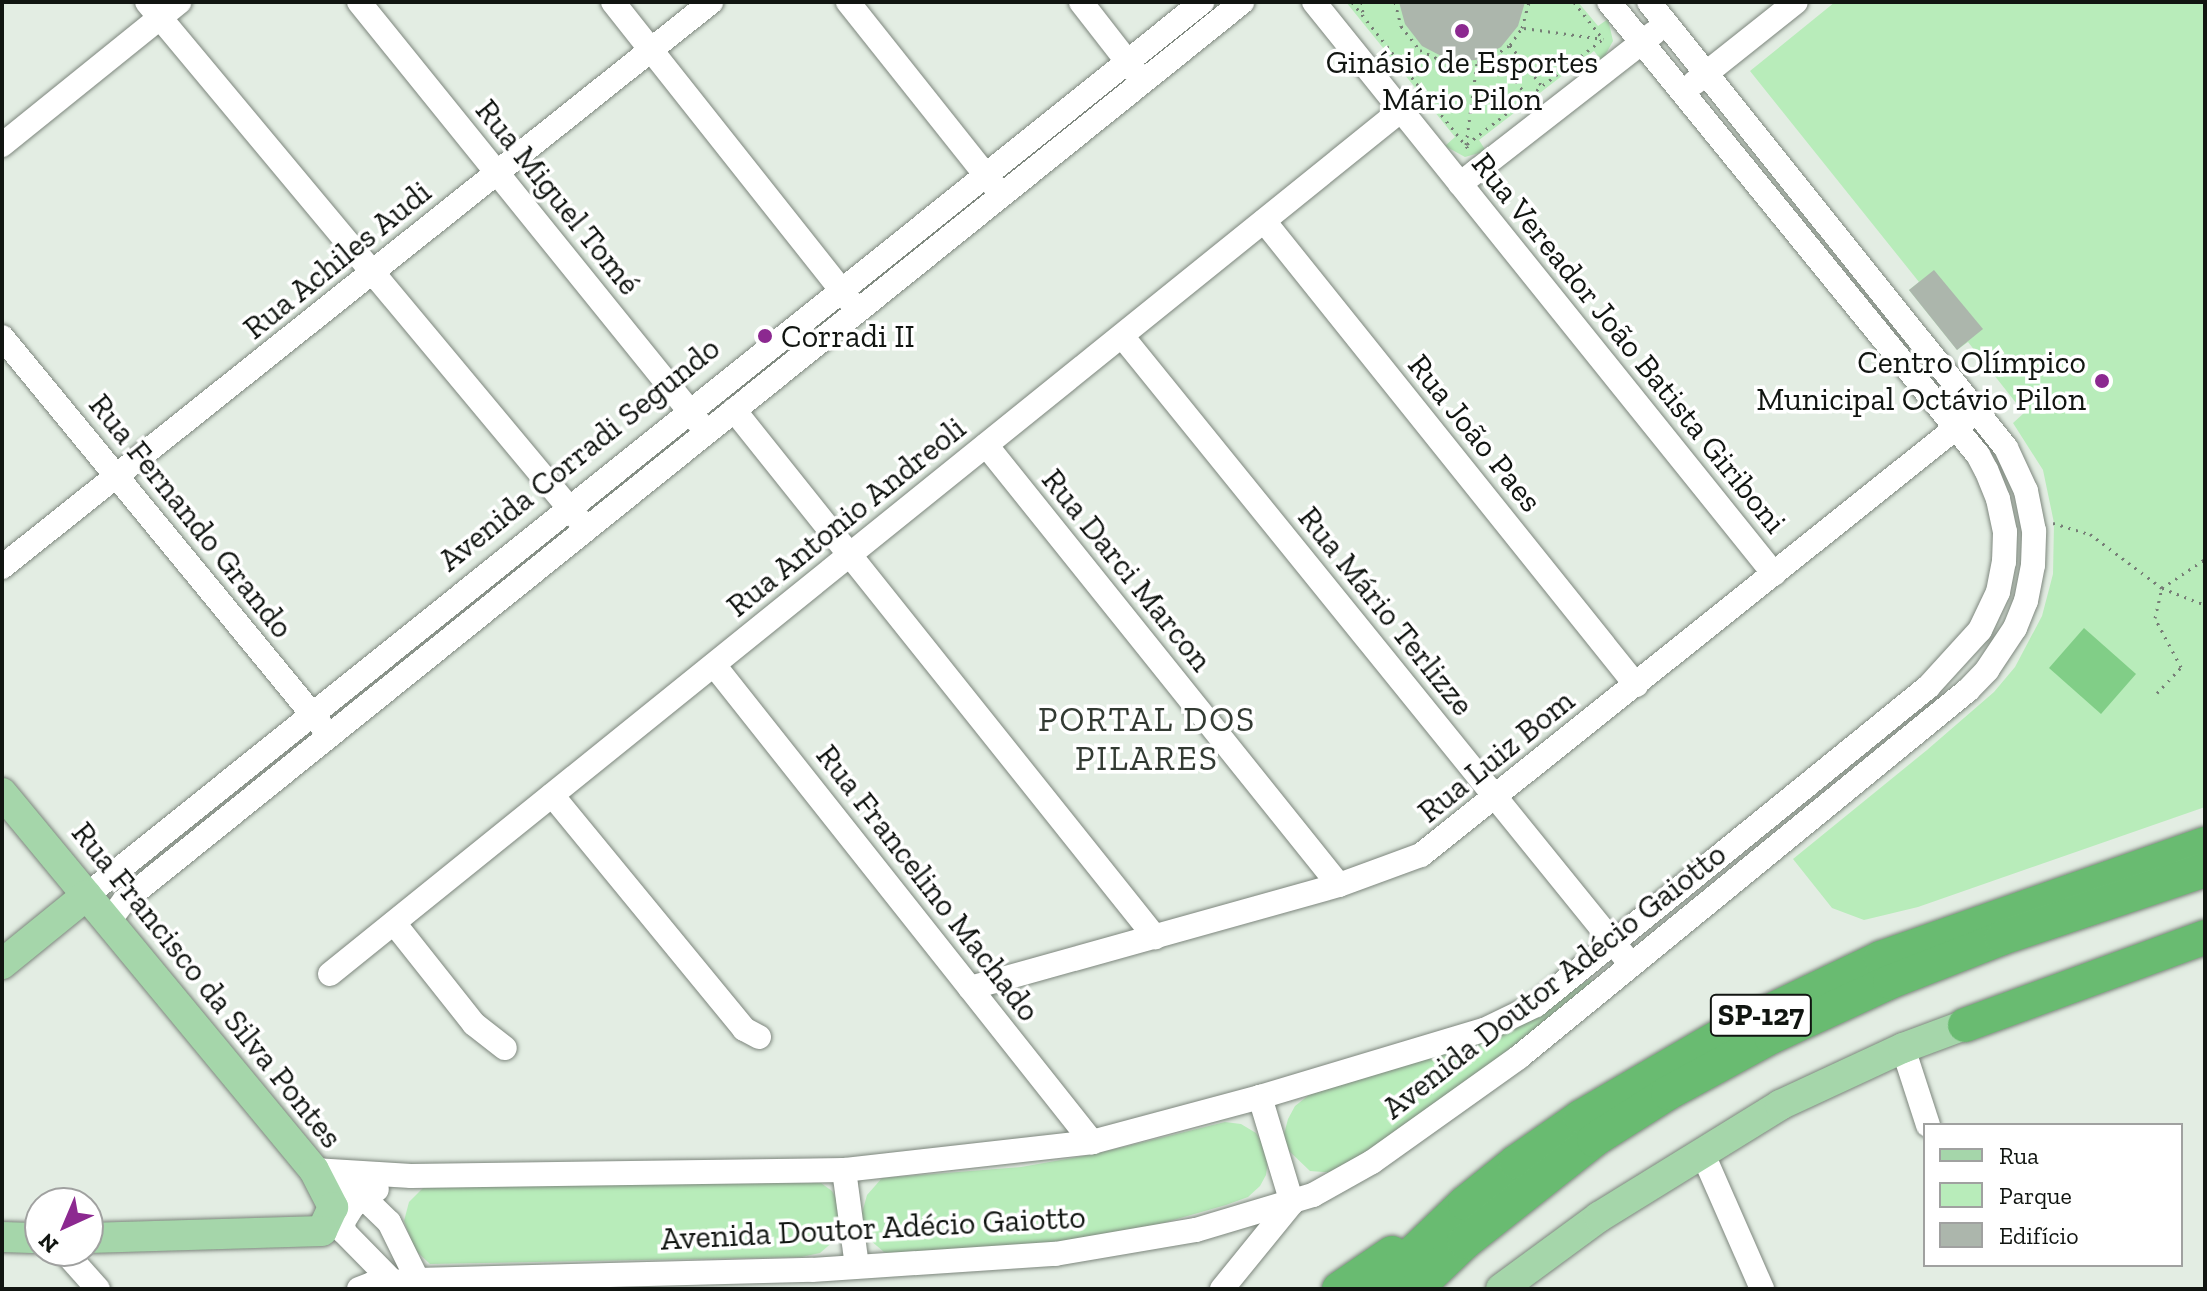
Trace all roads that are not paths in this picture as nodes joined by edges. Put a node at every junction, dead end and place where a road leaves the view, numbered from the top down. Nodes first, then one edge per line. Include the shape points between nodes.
1 (359, 2) edge
2 (613, 2) edge
3 (711, 2) edge
4 (848, 2) edge
5 (1081, 2) edge
6 (1202, 2) edge
7 (1242, 2) edge
8 (1314, 2) edge
9 (1609, 2) edge
10 (1649, 2) edge
11 (1796, 2) edge
12 (162, 7) edge
13 (1666, 24) junction
14 (1642, 42) junction
15 (651, 50) junction
16 (1128, 62) junction
17 (1706, 73) junction
18 (1143, 82) junction
19 (1682, 92) junction
20 (1401, 110) junction
21 (2, 145) edge
22 (497, 173) junction
23 (986, 175) junction
24 (1460, 184) junction
25 (1002, 195) junction
26 (1264, 221) junction
27 (372, 272) junction
28 (841, 290) junction
29 (857, 311) junction
30 (1122, 336) junction
31 (2, 337) edge
32 (734, 410) junction
33 (690, 411) junction
34 (1977, 411) junction
35 (1956, 428) junction
36 (707, 432) junction
37 (986, 445) junction
38 (116, 476) junction
39 (569, 509) junction
40 (586, 529) junction
41 (849, 555) junction
42 (2, 567) edge
43 (1774, 574) junction
44 (714, 665) junction
45 (1636, 685) junction
46 (312, 714) junction
47 (330, 736) junction
48 (2, 793) edge
49 (552, 795) junction
50 (1496, 797) junction
51 (2205, 844) edge
52 (2205, 870) edge
53 (1339, 885) junction
54 (87, 895) junction
55 (61, 917) junction
56 (110, 923) junction
57 (394, 923) junction
58 (1155, 937) junction
59 (2205, 937) edge
60 (1614, 943) junction
61 (2, 964) edge
62 (1631, 964) junction
63 (330, 974) dead end
64 (970, 988) junction
65 (1965, 1025) joint
66 (759, 1037) dead end
67 (505, 1048) dead end
68 (1903, 1048) junction
69 (1260, 1097) junction
70 (1927, 1123) edge
71 (1092, 1142) junction
72 (1702, 1152) junction
73 (314, 1170) junction
74 (844, 1170) junction
75 (411, 1176) junction
76 (363, 1197) junction
77 (1292, 1203) junction
78 (1465, 1203) junction
79 (333, 1232) junction
80 (2, 1237) edge
81 (24, 1238) edge
82 (104, 1238) edge
83 (857, 1266) junction
84 (78, 1267) edge
85 (469, 1283) edge
86 (408, 1285) edge
87 (1507, 1287) edge
88 (98, 1289) edge
89 (359, 1289) edge
90 (1222, 1289) edge
91 (1339, 1289) edge
92 (1375, 1289) edge
93 (1416, 1289) edge
94 (1762, 1289) edge

1 - 22 street, Rua Miguel Tomé
2 - 15 street
3 - 15 street, Rua Achiles Audi
4 - 23 street
5 - 16 street
6 - 16 street, Avenida Corradi Segundo
7 - 18 street, Avenida Corradi Segundo
8 - 20 street, Rua Vereador João Batista Giriboni
9 - 14 street, Avenida Doutor Adécio Gaiotto
10 - 13 street, Avenida Doutor Adécio Gaiotto
11 - 17 street
12 - 21 street
12 - 27 street
13 - 14 street
13 - 17 street, Avenida Doutor Adécio Gaiotto
14 - 19 street, Avenida Doutor Adécio Gaiotto
14 - 24 street
15 - 22 street, Rua Achiles Audi
15 - 28 street
16 - 18 street
16 - 23 street, Avenida Corradi Segundo
17 - 19 street
17 - 34 street, Avenida Doutor Adécio Gaiotto
18 - 25 street, Avenida Corradi Segundo
19 - 35 street, Avenida Doutor Adécio Gaiotto
20 - 24 street, Rua Vereador João Batista Giriboni
20 - 26 street, Rua Antonio Andreoli
22 - 27 street, Rua Achiles Audi
22 - 33 street, Rua Miguel Tomé
23 - 25 street
23 - 28 street, Avenida Corradi Segundo
24 - 43 street, Rua Vereador João Batista Giriboni
25 - 29 street, Avenida Corradi Segundo
26 - 30 street, Rua Antonio Andreoli
26 - 45 street, Rua João Paes
27 - 38 street, Rua Achiles Audi
27 - 39 street
28 - 29 street
28 - 33 street, Avenida Corradi Segundo
29 - 32 street, Avenida Corradi Segundo
30 - 37 street, Rua Antonio Andreoli
30 - 50 street, Rua Mário Terlizze
31 - 38 street, Rua Fernando Grando
32 - 36 street, Avenida Corradi Segundo
32 - 41 street
33 - 36 street, Rua Miguel Tomé
33 - 39 street, Avenida Corradi Segundo
34 - 35 street, Rua Luiz Bom
34 - 62 street, Avenida Doutor Adécio Gaiotto via 2006,448 2026,491 2033,524 2033,565 2015,628 1987,670 1947,709
35 - 43 street, Rua Luiz Bom
35 - 60 street, Avenida Doutor Adécio Gaiotto via 1986,470 2005,532 1998,592 1980,630 1928,687
36 - 40 street, Avenida Corradi Segundo
37 - 41 street, Rua Antonio Andreoli
37 - 53 street, Rua Darci Marcon
38 - 42 street, Rua Achiles Audi
38 - 46 street, Rua Fernando Grando
39 - 40 street
39 - 46 street, Avenida Corradi Segundo
40 - 47 street, Avenida Corradi Segundo
41 - 44 street, Rua Antonio Andreoli
41 - 58 street
43 - 45 street, Rua Luiz Bom
44 - 49 street, Rua Antonio Andreoli
44 - 64 street, Rua Francelino Machado
45 - 50 street, Rua Luiz Bom
46 - 47 street, Rua Fernando Grando
46 - 54 street, Avenida Corradi Segundo
47 - 56 street, Avenida Corradi Segundo via 124,901
48 - 54 main road, Rua Francisco da Silva Pontes
49 - 57 street, Rua Antonio Andreoli
49 - 66 street via 744,1029
50 - 53 street, Rua Luiz Bom via 1421,855
50 - 60 street, Rua Mário Terlizze
51 - 78 highway, SP-127 via 1943,934 1816,987 1581,1117
52 - 93 highway, SP-127 via 1890,982 1725,1062 1594,1140 1486,1224
53 - 58 street, Rua Luiz Bom
54 - 55 main road, Avenida Corradi Segundo
54 - 56 main road, Rua Francisco da Silva Pontes
55 - 56 main road via 90,916
55 - 61 main road, Avenida Corradi Segundo
56 - 73 main road, Rua Francisco da Silva Pontes
57 - 63 street, Rua Antonio Andreoli
57 - 67 street via 474,1024
58 - 64 street, Rua Luiz Bom
59 - 65 highway
60 - 62 street, Rua Mário Terlizze
60 - 69 street, Avenida Doutor Adécio Gaiotto via 1561,987 1508,1021
62 - 77 street, Avenida Doutor Adécio Gaiotto via 1519,1057 1372,1162
64 - 71 street, Rua Francelino Machado
65 - 68 main road
68 - 70 street
68 - 72 main road via 1780,1105
69 - 71 street, Avenida Doutor Adécio Gaiotto
69 - 77 street
71 - 74 street, Avenida Doutor Adécio Gaiotto
72 - 87 main road via 1599,1217
72 - 94 street
73 - 75 street, Avenida Doutor Adécio Gaiotto
73 - 76 street
73 - 79 main road, Rua Francisco da Silva Pontes via 333,1207
74 - 75 street, Avenida Doutor Adécio Gaiotto
74 - 83 street
75 - 76 street
76 - 79 street
76 - 86 street via 389,1222 405,1253
77 - 83 street, Avenida Doutor Adécio Gaiotto via 1196,1230 1055,1254
77 - 90 street
78 - 91 highway
78 - 92 highway, SP-127
79 - 82 main road
79 - 86 street
80 - 81 main road
83 - 85 street, Avenida Doutor Adécio Gaiotto
84 - 88 street
85 - 86 street, Avenida Doutor Adécio Gaiotto
86 - 89 street, Avenida Doutor Adécio Gaiotto

